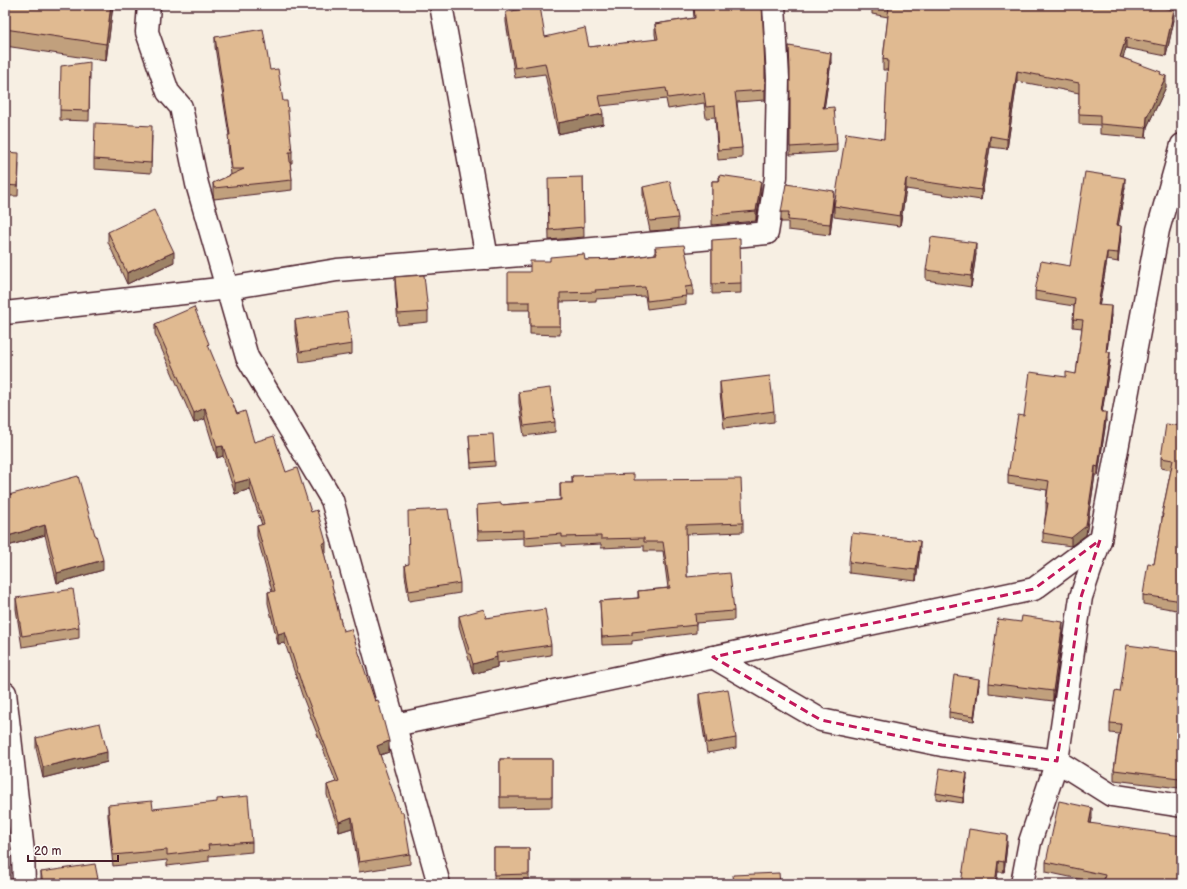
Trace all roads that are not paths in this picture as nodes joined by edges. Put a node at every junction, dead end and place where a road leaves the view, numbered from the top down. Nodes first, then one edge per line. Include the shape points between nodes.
1 (149, 5) edge
2 (441, 5) edge
3 (774, 5) edge
4 (1182, 145) edge
5 (487, 258) junction
6 (228, 288) junction
7 (5, 313) edge
8 (1100, 540) junction
9 (713, 657) junction
10 (5, 693) edge
11 (395, 725) junction
12 (1057, 761) junction
13 (1182, 806) edge
14 (24, 884) edge
15 (439, 884) edge
16 (1022, 884) edge

1 - 6 street via 147,32 168,92 181,107 197,184
2 - 5 street
3 - 5 street via 778,78 776,177 767,233
4 - 8 street via 1158,230
5 - 6 street via 337,270
6 - 7 street
6 - 11 street via 247,357 332,500
8 - 9 street via 1034,589
8 - 12 street via 1081,597
9 - 11 street
9 - 12 street via 821,720 942,745
10 - 14 street via 23,852
11 - 15 street
12 - 13 street via 1111,795
12 - 16 street via 1030,842

